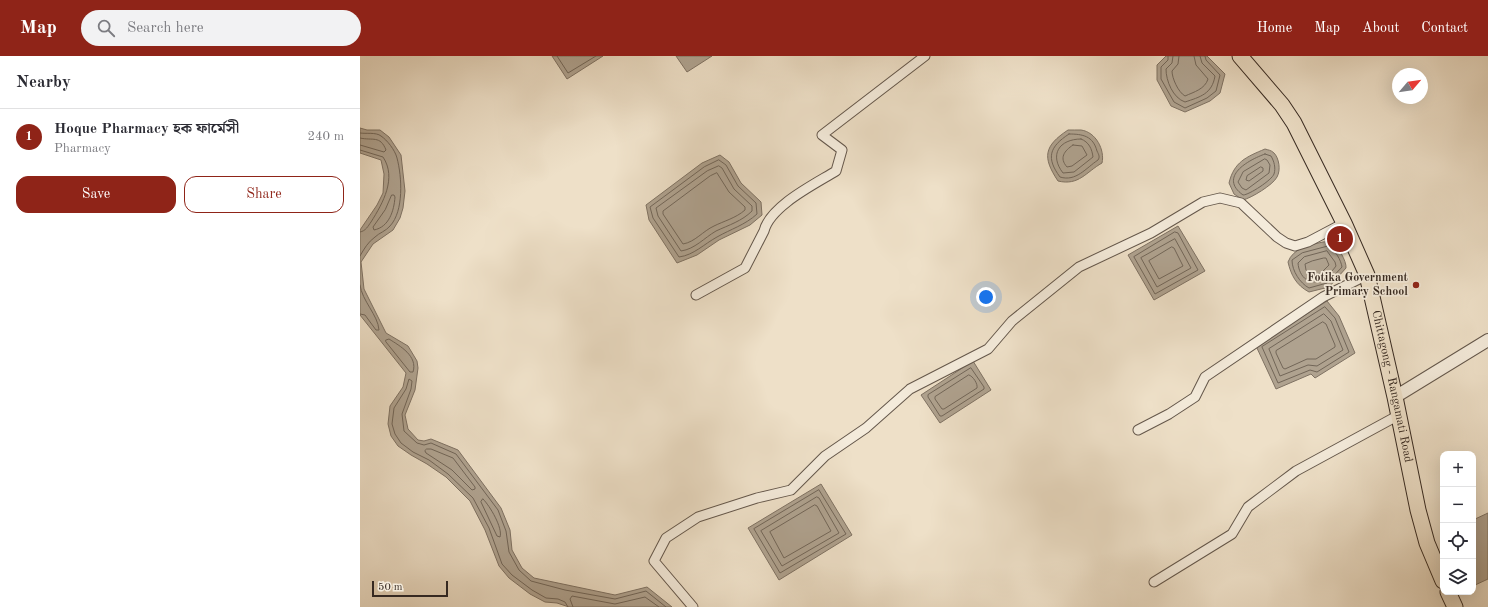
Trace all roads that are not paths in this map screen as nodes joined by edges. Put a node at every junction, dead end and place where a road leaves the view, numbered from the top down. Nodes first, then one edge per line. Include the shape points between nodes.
1 (925, 56) edge
2 (1240, 56) edge
3 (1344, 223) junction
4 (1367, 275) junction
5 (696, 295) dead end
6 (1488, 340) edge
7 (1395, 396) junction
8 (1399, 415) junction
9 (1138, 430) dead end
10 (1440, 574) edge
11 (1154, 582) dead end
12 (1449, 595) edge
13 (693, 607) edge
14 (1455, 607) edge

1 - 5 street via 822,135 842,150 836,171 780,207 766,225 745,268
2 - 3 highway, Chittagong - Rangamati Road via 1294,123
3 - 4 highway, Chittagong - Rangamati Road
3 - 13 street via 1295,246 1277,237 1241,203 1220,198 1203,202 1151,233 1079,267 1012,321 988,349 910,389 866,428 825,456 791,490 698,517 666,538 654,562
4 - 7 highway, Chittagong - Rangamati Road
4 - 9 street via 1317,301 1205,377 1195,397
6 - 7 street
7 - 8 highway, Chittagong - Rangamati Road
8 - 10 highway, Chittagong - Rangamati Road via 1418,510 1427,543
8 - 11 street via 1296,471 1248,507 1232,534
12 - 14 highway

